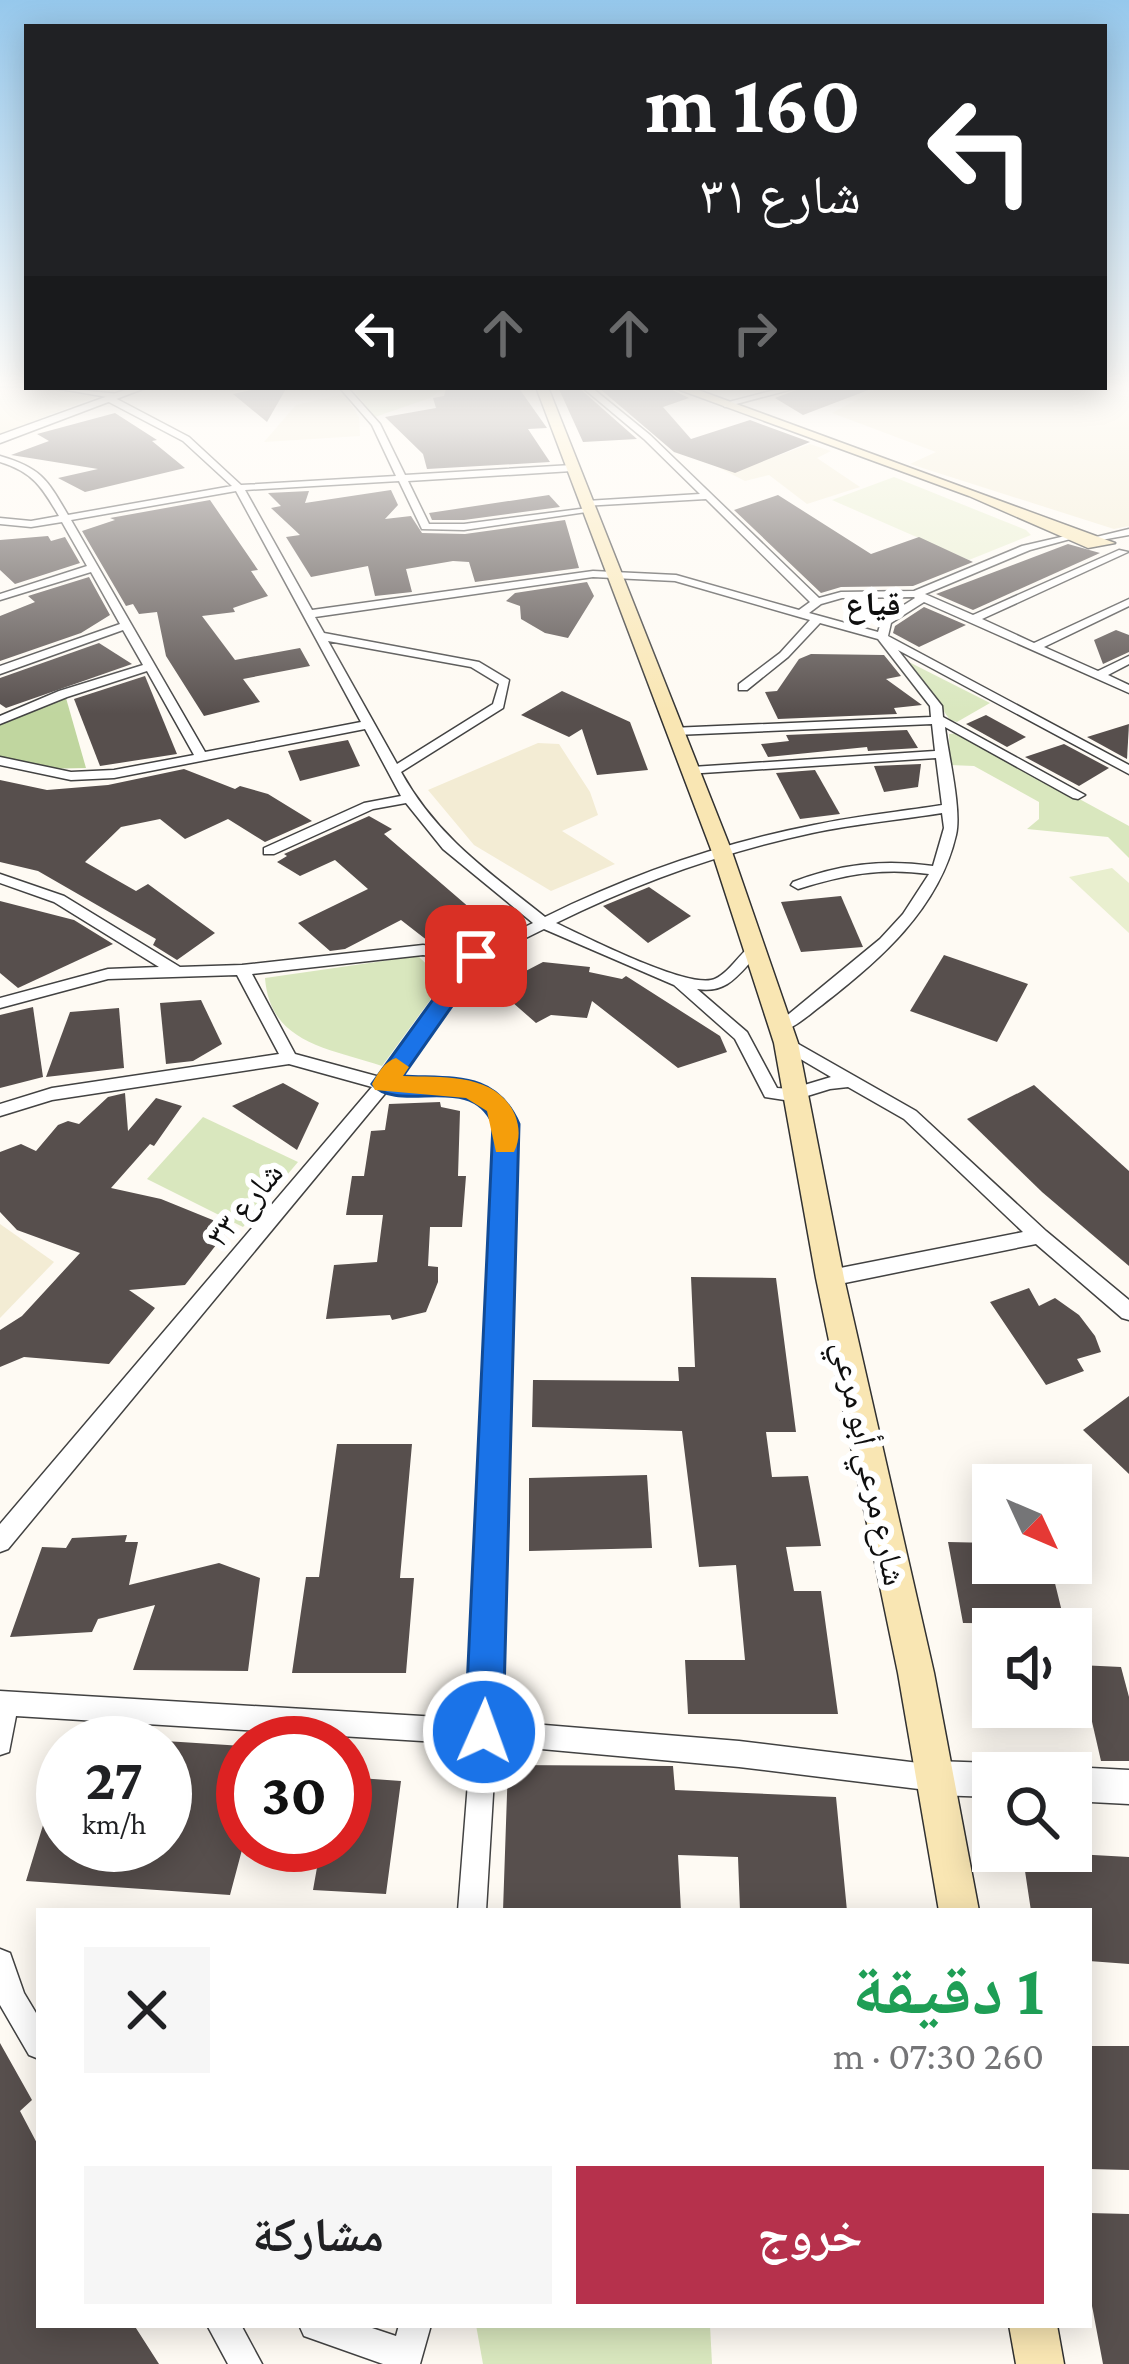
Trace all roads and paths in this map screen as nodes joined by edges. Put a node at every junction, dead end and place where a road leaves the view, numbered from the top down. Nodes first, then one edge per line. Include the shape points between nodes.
1 (51, 493) edge
2 (209, 493) edge
3 (242, 493) edge
4 (410, 493) edge
5 (582, 493) edge
6 (706, 493) edge
7 (969, 493) edge
8 (709, 496) junction
9 (587, 507) junction
10 (63, 519) junction
11 (0, 521) edge
12 (1129, 532) edge
13 (1070, 533) junction
14 (1103, 541) junction
15 (1126, 554) edge
16 (93, 568) junction
17 (614, 573) junction
18 (920, 596) junction
19 (0, 597) edge
20 (817, 602) junction
21 (1129, 602) edge
22 (310, 614) junction
23 (798, 615) junction
24 (974, 619) junction
25 (816, 620) junction
26 (126, 625) junction
27 (322, 636) junction
28 (882, 637) junction
29 (1036, 646) junction
30 (1129, 659) edge
31 (149, 667) junction
32 (0, 670) edge
33 (1100, 675) junction
34 (743, 687) dead end
35 (1129, 689) edge
36 (0, 720) edge
37 (941, 720) junction
38 (369, 724) junction
39 (675, 731) junction
40 (944, 754) junction
41 (202, 758) junction
42 (0, 761) edge
43 (396, 770) junction
44 (1129, 770) edge
45 (692, 771) junction
46 (1078, 794) dead end
47 (409, 798) junction
48 (948, 808) junction
49 (268, 850) dead end
50 (722, 852) junction
51 (934, 870) junction
52 (0, 878) edge
53 (798, 885) dead end
54 (544, 924) junction
55 (752, 952) junction
56 (476, 956) junction
57 (176, 970) junction
58 (242, 970) junction
59 (675, 980) junction
60 (0, 1003) edge
61 (787, 1016) junction
62 (289, 1058) junction
63 (853, 1082) junction
64 (384, 1084) junction
65 (796, 1096) junction
66 (0, 1110) edge
67 (1039, 1236) junction
68 (830, 1278) junction
69 (1129, 1312) edge
70 (9, 1512) edge
71 (0, 1541) edge
72 (3, 1703) edge
73 (484, 1732) junction
74 (0, 1743) edge
75 (935, 1778) junction
76 (972, 1779) edge
77 (1092, 1785) edge
78 (1129, 1787) edge
79 (472, 1908) edge
80 (958, 1908) edge
81 (0, 1963) edge
82 (36, 2040) edge
83 (225, 2328) edge
84 (325, 2328) edge
85 (1034, 2328) edge
86 (409, 2352) edge
87 (246, 2364) edge
88 (1040, 2364) edge

1 - 10 street
2 - 10 street
3 - 22 street
4 - 9 street via 423,525 436,530
5 - 9 main road, شارع مرعي أبو مرعي
6 - 8 street
7 - 13 main road
8 - 9 street
8 - 20 street
9 - 17 main road, شارع مرعي أبو مرعي
10 - 11 street
10 - 16 street
12 - 14 street
13 - 14 main road
13 - 18 street
14 - 15 main road
15 - 24 street
16 - 19 street
16 - 26 street
17 - 22 street
17 - 23 street via 676,578
17 - 39 main road, شارع مرعي أبو مرعي
18 - 20 street via 874,591
18 - 24 street
18 - 28 street via 886,621
20 - 23 street
21 - 29 street
22 - 27 street
23 - 25 street
24 - 29 street
25 - 28 street
25 - 34 street
26 - 31 street
26 - 32 street
27 - 38 street
27 - 43 street via 461,660 505,682 487,715
28 - 37 street
28 - 44 street
29 - 33 street
30 - 33 street
31 - 36 street
31 - 41 street
33 - 35 street
37 - 39 street
37 - 40 street
37 - 46 street
38 - 41 street
38 - 43 street
39 - 45 main road, شارع مرعي أبو مرعي
40 - 45 street
40 - 48 street
41 - 42 street via 91,776
43 - 47 street
45 - 50 main road, شارع مرعي أبو مرعي
47 - 49 street via 369,806
47 - 54 street via 448,846
48 - 50 street, شارع ٣٣
48 - 51 street via 950,835
50 - 54 street, شارع ٣٣ via 611,890
50 - 55 main road, شارع مرعي أبو مرعي
51 - 53 street via 874,865
51 - 61 street via 881,950
52 - 57 street via 59,899
54 - 56 street, شارع ٣٣
54 - 59 street
55 - 59 street via 713,986
55 - 61 main road, شارع مرعي أبو مرعي
56 - 58 street via 423,950
56 - 64 street, شارع ٣٣
57 - 58 street
57 - 60 street via 109,974
58 - 62 street
59 - 65 street via 741,1036 771,1093
61 - 63 street
61 - 65 main road, شارع مرعي أبو مرعي
62 - 64 street
62 - 66 street via 52,1094
63 - 65 street via 825,1082
63 - 67 street via 910,1115
64 - 70 street, شارع ٣٣
64 - 73 street via 472,1089 498,1105 506,1124
65 - 68 main road, شارع مرعي أبو مرعي
67 - 68 street
67 - 69 street
68 - 75 main road, شارع مرعي أبو مرعي
70 - 71 street, شارع ٣٣
72 - 73 street
72 - 74 street
73 - 75 street
73 - 79 street
75 - 76 street
75 - 80 main road, شارع مرعي أبو مرعي
77 - 78 street
81 - 82 street
83 - 87 street
84 - 86 street
85 - 88 main road

